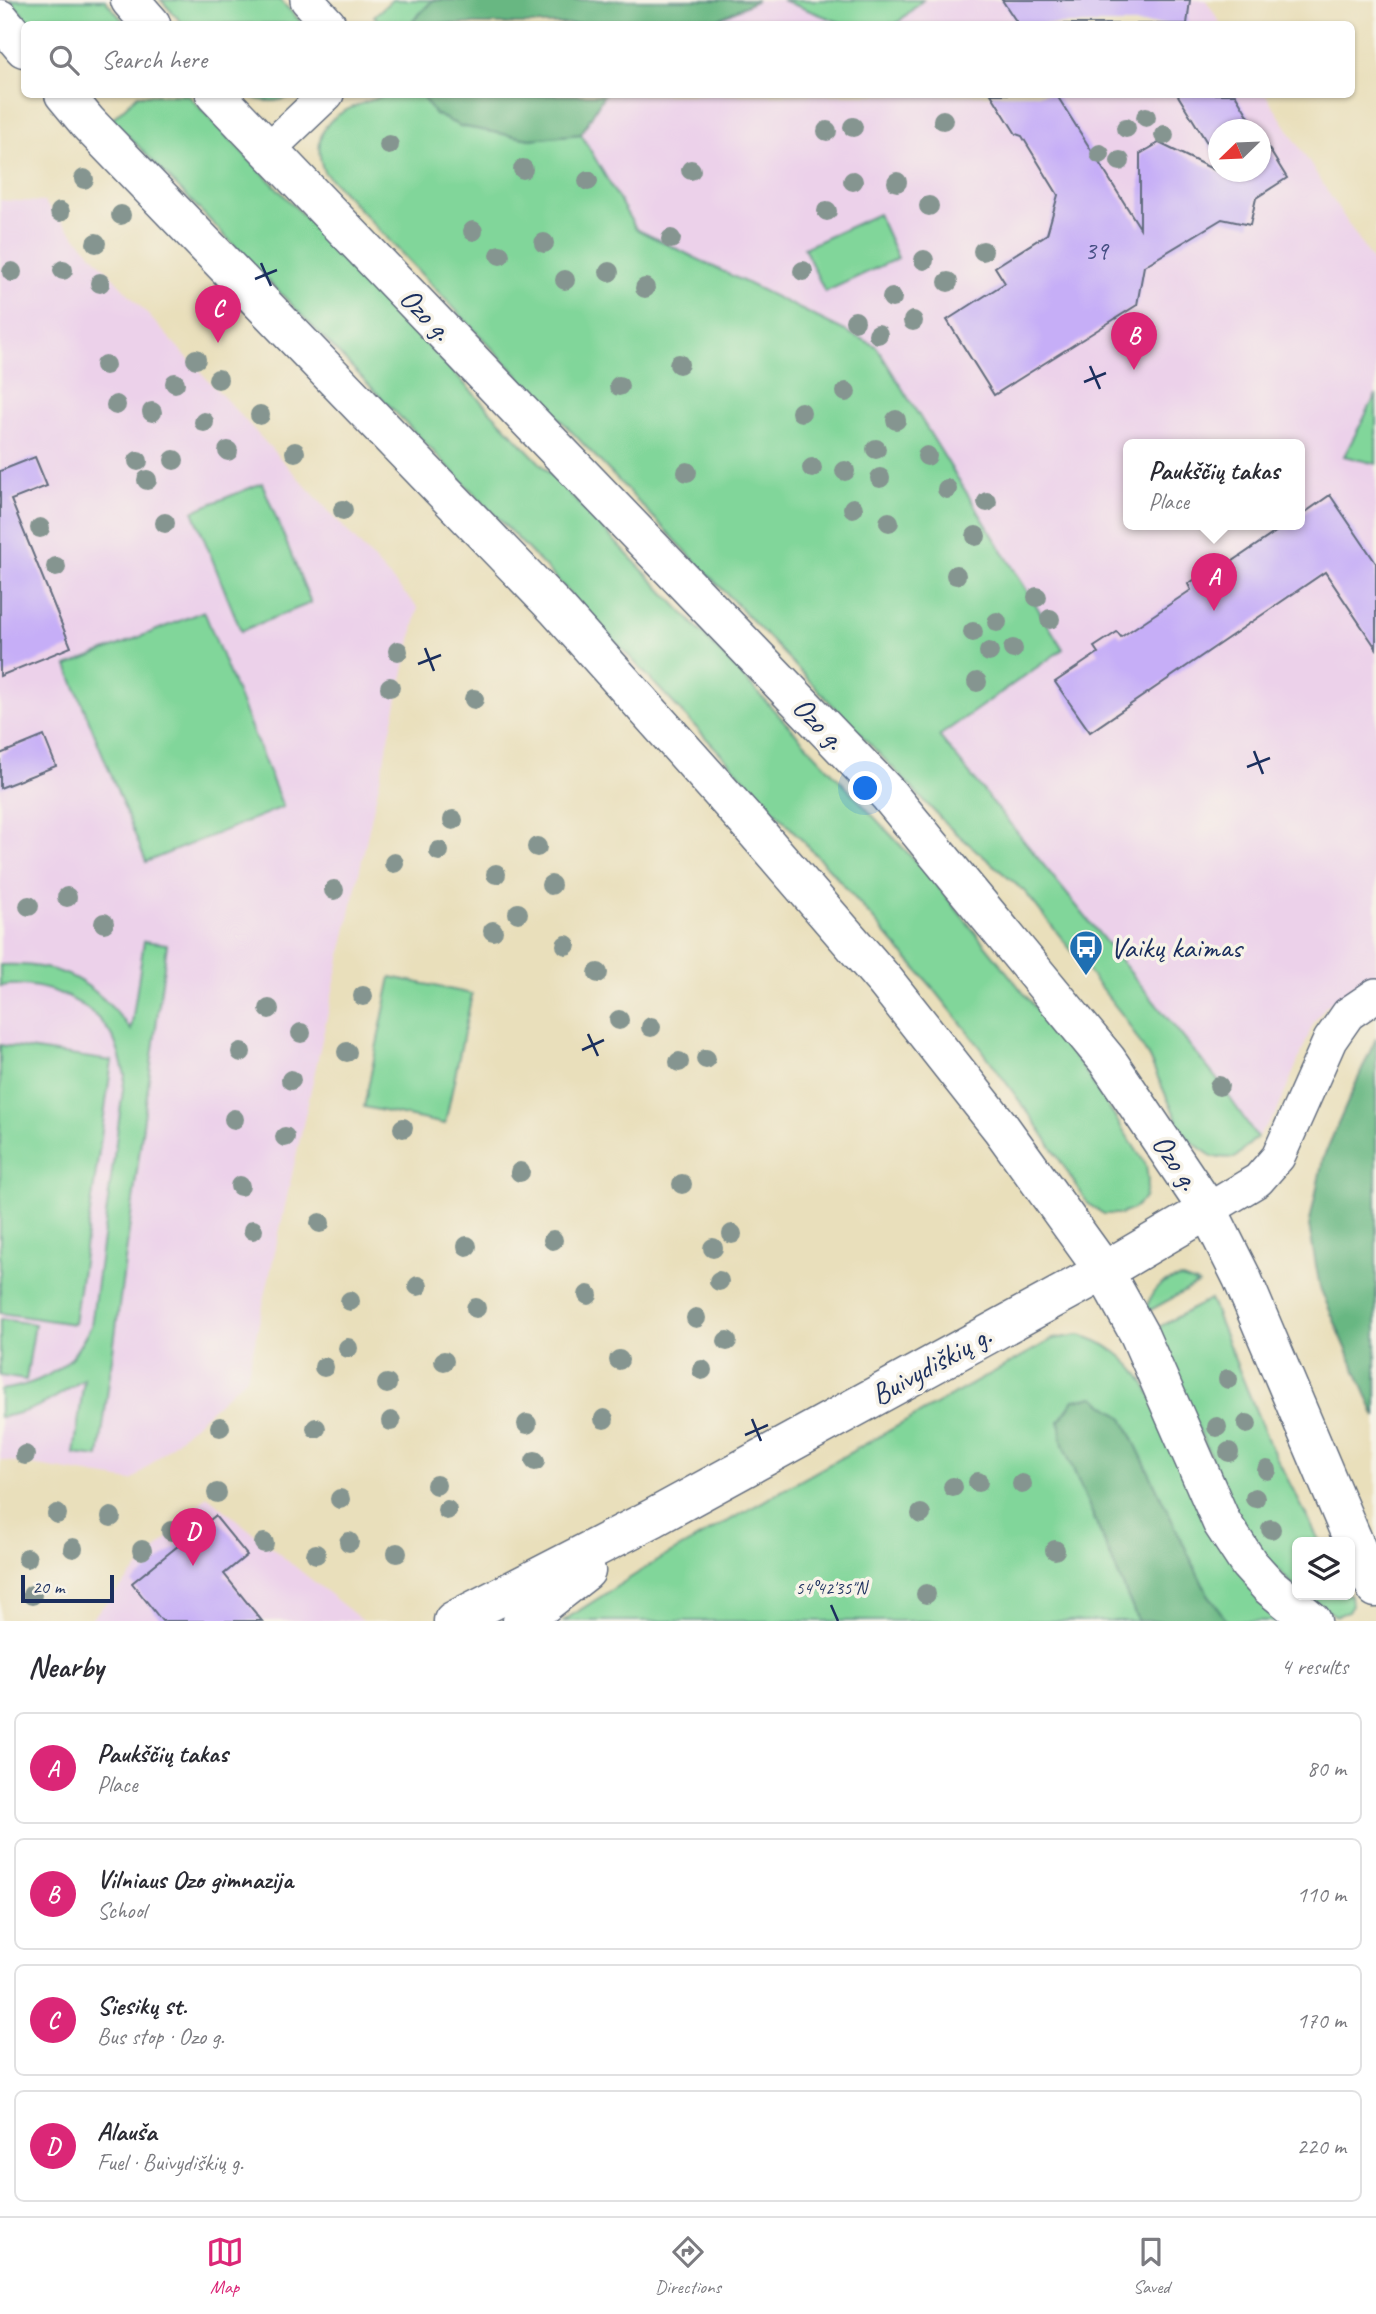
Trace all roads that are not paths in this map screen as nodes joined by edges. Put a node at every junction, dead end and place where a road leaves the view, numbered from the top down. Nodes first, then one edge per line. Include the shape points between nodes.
1 (130, 0) edge
2 (307, 0) edge
3 (0, 19) edge
4 (148, 21) edge
5 (326, 21) edge
6 (21, 44) edge
7 (67, 98) edge
8 (219, 98) edge
9 (323, 98) edge
10 (268, 150) junction
11 (1376, 995) edge
12 (1208, 1210) junction
13 (1104, 1271) junction
14 (653, 1518) junction
15 (1376, 1588) edge
16 (453, 1621) edge
17 (522, 1621) edge
18 (1312, 1621) edge

1 - 4 main road
2 - 5 street
3 - 6 main road
7 - 13 main road via 557,609 745,819 885,981 1001,1128
8 - 10 main road, Ozo g.
9 - 10 street
10 - 12 main road, Ozo g. via 888,794 1107,1060
11 - 12 street via 1348,1014 1330,1040 1278,1157 1258,1180
12 - 13 main road, Buivydiškių g.
12 - 15 main road, Ozo g.
13 - 14 main road, Buivydiškių g.
13 - 18 main road via 1139,1334 1222,1523 1269,1586
14 - 16 main road, Buivydiškių g.
14 - 17 main road, Buivydiškių g.

